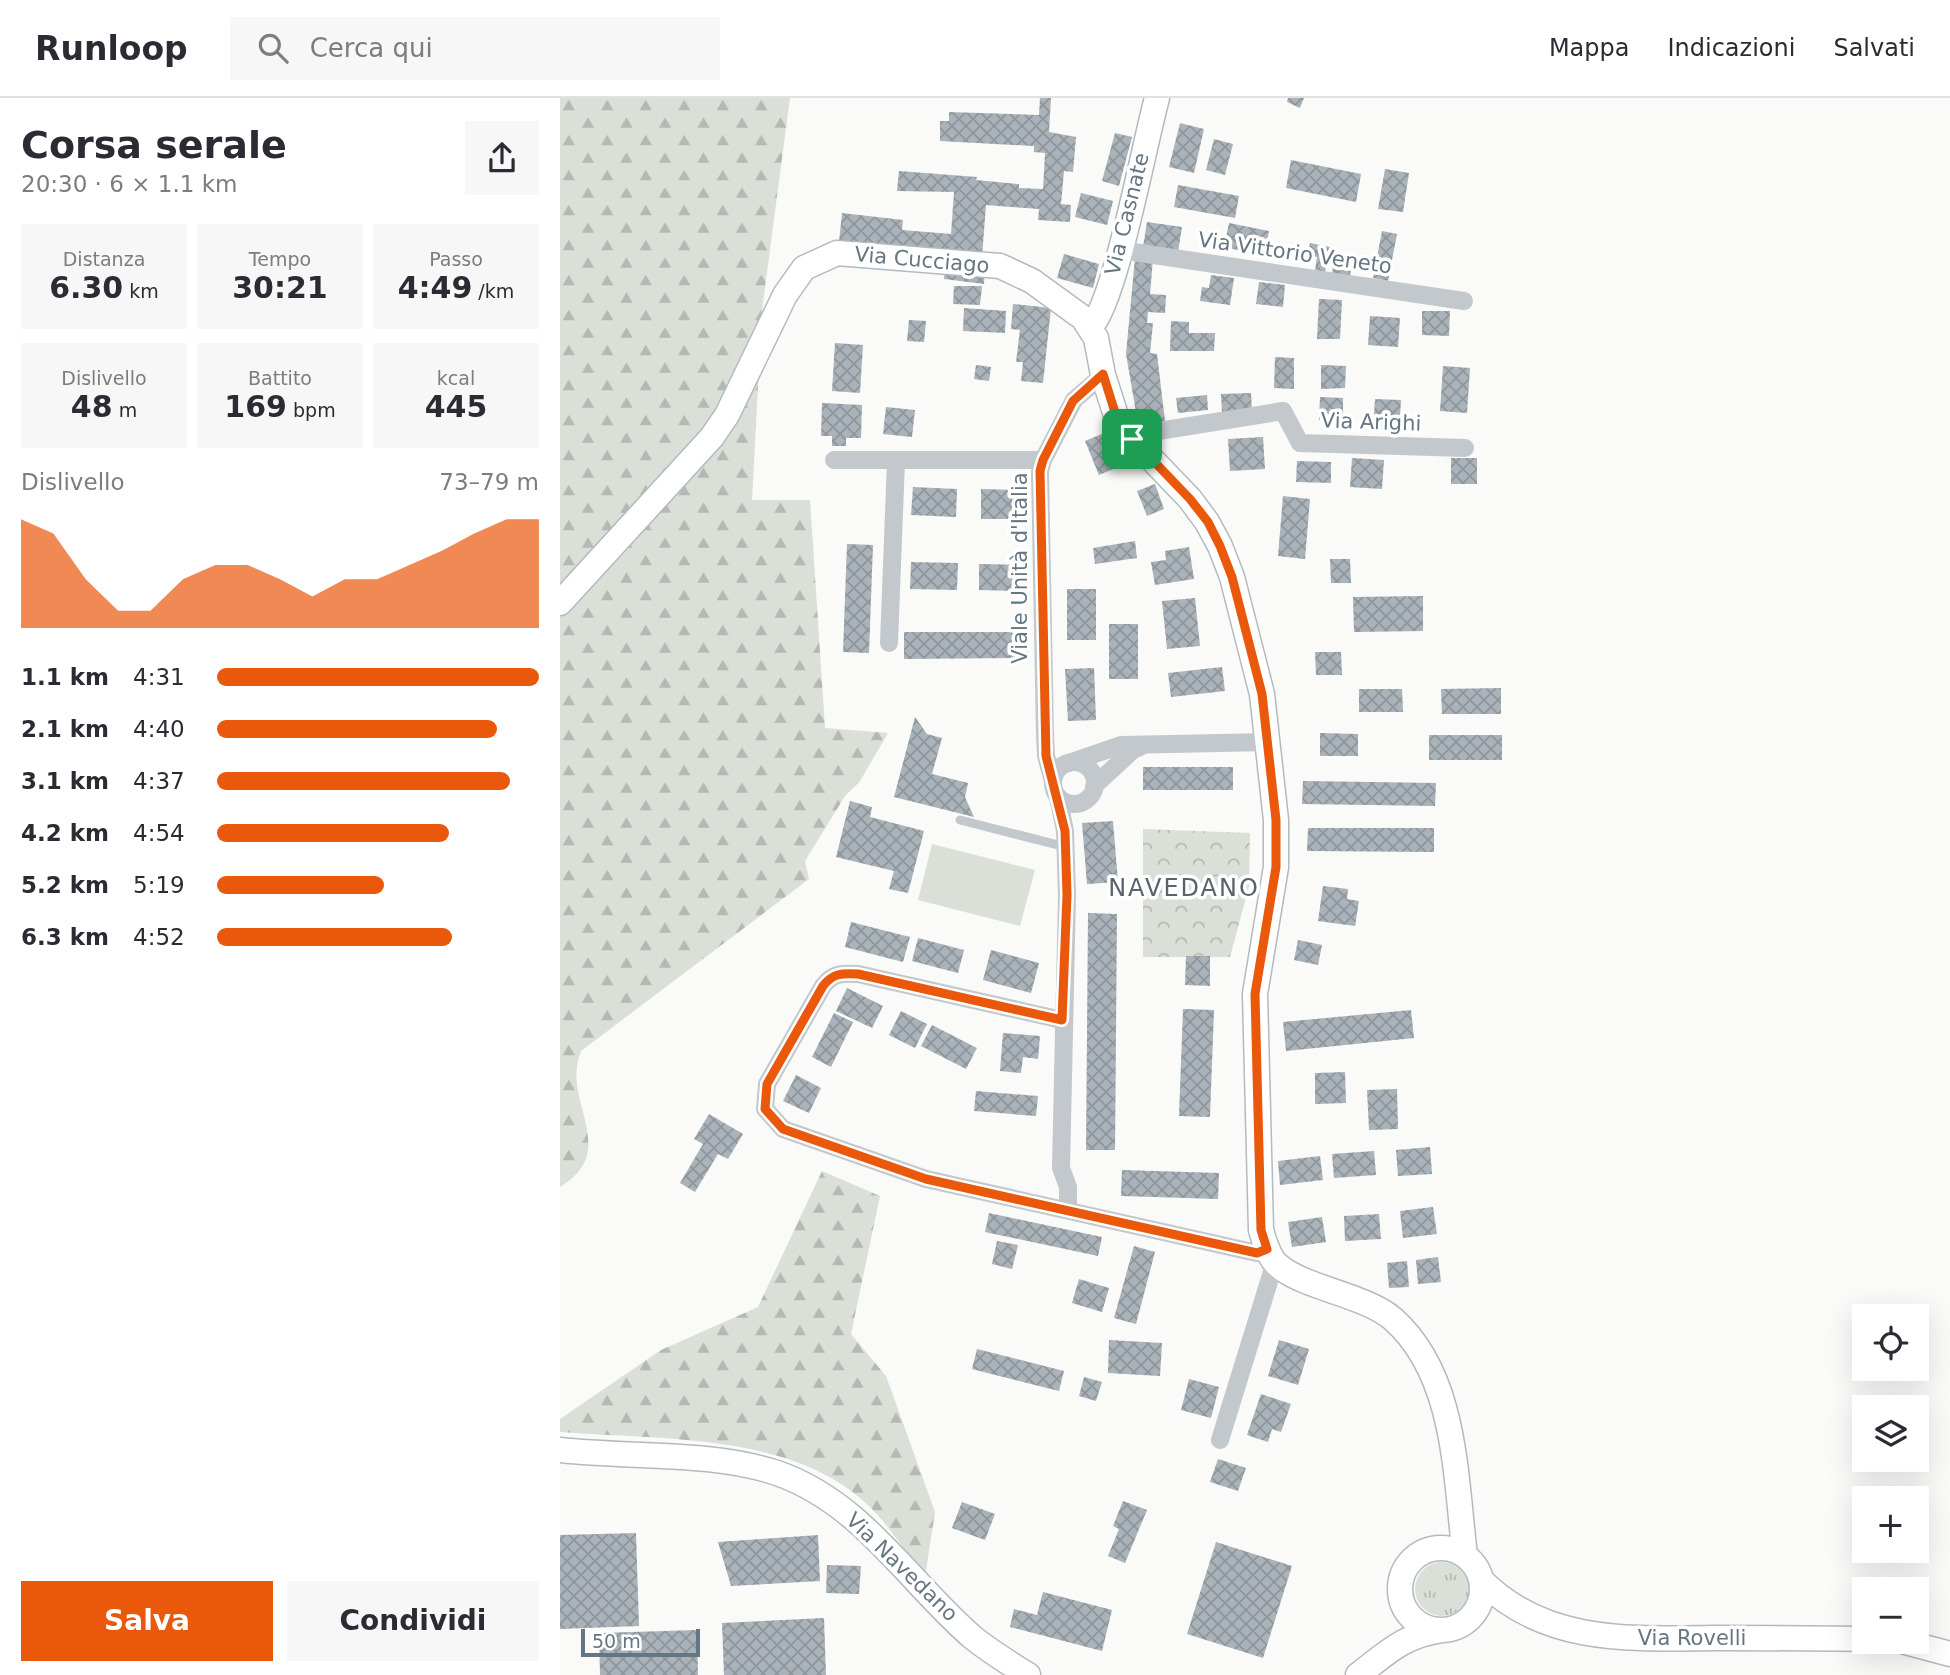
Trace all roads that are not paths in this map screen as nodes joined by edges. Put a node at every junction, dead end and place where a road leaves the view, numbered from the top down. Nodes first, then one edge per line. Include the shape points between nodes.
1 (1157, 98) edge
2 (1120, 250) junction
3 (1464, 301) dead end
4 (1091, 326) junction
5 (1103, 374) junction
6 (1132, 439) junction
7 (1465, 448) dead end
8 (834, 460) dead end
9 (1043, 460) junction
10 (896, 461) junction
11 (560, 603) edge
12 (889, 643) dead end
13 (1269, 742) junction
14 (1146, 744) junction
15 (1069, 763) junction
16 (1094, 786) junction
17 (1055, 789) junction
18 (1080, 803) junction
19 (960, 820) dead end
20 (1065, 839) junction
21 (1062, 1020) junction
22 (1068, 1210) junction
23 (1271, 1256) junction
24 (1220, 1440) dead end
25 (560, 1450) edge
26 (1457, 1497) junction
27 (1427, 1550) junction
28 (1465, 1555) junction
29 (1481, 1580) junction
30 (1401, 1597) junction
31 (1524, 1614) junction
32 (1455, 1625) junction
33 (1852, 1639) edge
34 (1929, 1648) edge
35 (1950, 1654) edge
36 (1366, 1669) edge
37 (1028, 1675) edge

1 - 2 street, Via Casnate
2 - 3 street, Via Vittorio Veneto
2 - 4 street, Via Casnate via 1100,318
4 - 5 street
4 - 11 street, Via Cucciago via 1032,281 1000,266 837,253 819,260 804,268 785,295 712,437
5 - 6 street via 1119,425
5 - 9 street, Viale Unità d'Italia via 1073,401
6 - 7 street, Via Arighi via 1283,411 1300,443
6 - 13 street via 1190,499 1220,546 1252,649
8 - 10 street
9 - 10 street
9 - 17 street, Viale Unità d'Italia via 1045,734
10 - 12 street
13 - 14 street
13 - 23 street via 1276,867 1255,994 1261,1230
14 - 15 street via 1121,745
14 - 16 street via 1133,750
15 - 16 street via 1091,771
15 - 17 street via 1061,766
16 - 18 street
17 - 18 street via 1064,802
17 - 20 street, Viale Unità d'Italia
18 - 20 street via 1068,818
19 - 20 lane
20 - 21 street
21 - 22 street via 1061,1168 1068,1187
21 - 22 street via 841,973 830,977 767,1084 765,1109 783,1129 926,1179
22 - 23 street
23 - 24 street
23 - 26 street via 1291,1273 1368,1303 1392,1319 1412,1341 1439,1394
25 - 37 street, Via Navedano via 738,1463 811,1489 871,1531 970,1634
26 - 27 street via 1452,1521
26 - 28 street
27 - 28 street via 1451,1549
27 - 30 street via 1406,1568
28 - 29 street
29 - 31 street, Via Rovelli
29 - 32 street via 1478,1607
30 - 32 street via 1416,1621
30 - 36 street via 1396,1627
31 - 32 street, Via Rovelli via 1483,1614
31 - 33 street, Via Rovelli via 1569,1630 1616,1639
32 - 36 street via 1403,1640
34 - 35 street

